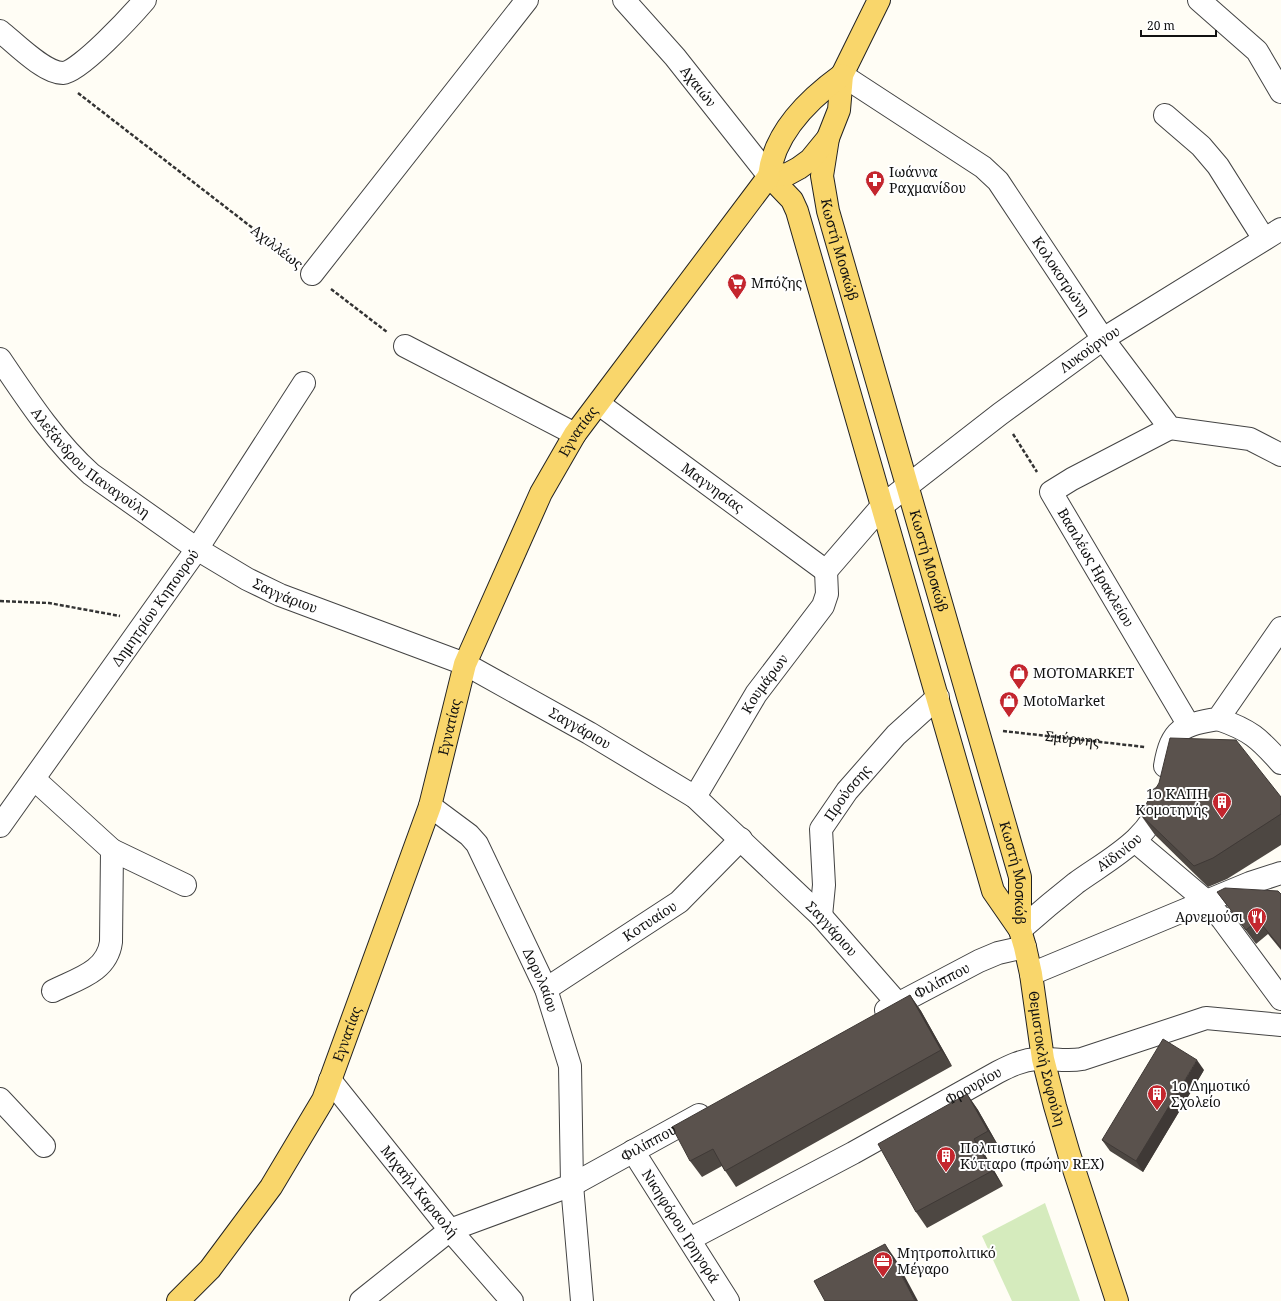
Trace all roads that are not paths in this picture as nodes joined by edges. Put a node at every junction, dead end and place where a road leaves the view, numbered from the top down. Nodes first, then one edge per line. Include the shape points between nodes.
1 (145, 0) edge
2 (527, 0) edge
3 (624, 0) edge
4 (879, 0) edge
5 (1199, 0) edge
6 (0, 31) edge
7 (842, 75) junction
8 (1281, 92) edge
9 (1165, 115) dead end
10 (828, 138) junction
11 (769, 176) junction
12 (1273, 234) edge
13 (312, 274) road end
14 (1103, 339) junction
15 (405, 346) road end
16 (0, 359) edge
17 (304, 384) dead end
18 (599, 404) junction
19 (1170, 428) junction
20 (575, 434) junction
21 (1281, 455) edge
22 (908, 486) junction
23 (882, 505) junction
24 (197, 549) junction
25 (826, 571) junction
26 (1281, 628) edge
27 (465, 664) junction
28 (938, 697) junction
29 (1218, 719) junction
30 (1188, 724) junction
31 (1279, 756) edge
32 (34, 779) junction
33 (696, 797) junction
34 (430, 806) junction
35 (0, 826) edge
36 (741, 839) junction
37 (1135, 842) junction
38 (112, 850) junction
39 (1281, 873) edge
40 (185, 885) dead end
41 (1206, 902) junction
42 (821, 916) junction
43 (1023, 938) junction
44 (1031, 974) junction
45 (546, 989) junction
46 (53, 991) dead end
47 (1281, 999) edge
48 (898, 1004) junction
49 (871, 1019) edge
50 (1281, 1025) edge
51 (1043, 1059) junction
52 (330, 1080) junction
53 (0, 1100) edge
54 (717, 1104) edge
55 (44, 1146) dead end
56 (634, 1151) junction
57 (572, 1185) junction
58 (450, 1230) junction
59 (690, 1239) junction
60 (178, 1301) edge
61 (361, 1301) edge
62 (512, 1301) edge
63 (582, 1301) edge
64 (728, 1301) edge
65 (1117, 1301) edge

1 - 6 street via 130,18 78,66 64,73 46,68
2 - 13 street
3 - 11 street, Αχαιών via 675,57
4 - 7 main road
5 - 8 street via 1257,51
7 - 10 main road via 839,110
7 - 11 main road via 812,98 789,127 771,163
7 - 14 street, Κολοκοτρώνη via 983,167 998,181
9 - 12 street via 1201,146
10 - 11 main road via 810,160 799,168 788,174
10 - 22 main road, Κωστή Μοσκώβ via 822,176 828,211
11 - 18 main road, Εγνατίας
11 - 23 main road, Κωστή Μοσκώβ via 796,207
12 - 14 street, Λυκούργου
14 - 19 street, Κολοκοτρώνη
14 - 22 street, Λυκούργου via 1000,414
15 - 20 street
16 - 24 street, Αλεξάνδρου Παναγούλη via 28,400 80,464
17 - 24 street, Δημητρίου Κηπουρού
18 - 20 main road, Εγνατίας
18 - 25 street, Μαγνησίας
19 - 21 street via 1250,439
19 - 30 street, Βασιλέως Ηρακλείου via 1051,492
20 - 27 main road, Εγνατίας via 539,497
22 - 23 street, Λυκούργου
22 - 43 main road, Κωστή Μοσκώβ via 1020,878
23 - 25 street, Λυκούργου
23 - 28 main road, Κωστή Μοσκώβ
24 - 27 street, Σαγγάριου via 247,579 280,595
24 - 32 street, Δημητρίου Κηπουρού
25 - 33 street, Κουμάρων via 827,594 823,606 756,694
26 - 29 street
27 - 33 street, Σαγγάριου via 589,733
27 - 34 main road, Εγνατίας
28 - 42 street, Προύσσης via 896,735 847,791 821,829 824,885
28 - 43 main road, Κωστή Μοσκώβ via 993,891
29 - 30 street
29 - 31 street via 1248,731
30 - 37 street, Αϊδινίου via 1168,748 1160,804
32 - 35 street, Δημητρίου Κηπουρού
32 - 38 street
33 - 36 street, Σαγγάριου
34 - 45 street, Δορυλαίου via 477,844
34 - 52 main road, Εγνατίας
36 - 42 street, Σαγγάριου
36 - 45 street, Κοτυαίου via 679,902
37 - 41 street
37 - 43 street, Αϊδινίου via 1076,883
38 - 40 street
38 - 46 street via 111,942 107,957 98,969
39 - 41 street
41 - 44 street
41 - 47 street via 1222,918
42 - 48 street, Σαγγάριου
43 - 44 main road, Θεμιστοκλή Σοφούλη
43 - 48 street, Φιλίππου
44 - 51 main road, Θεμιστοκλή Σοφούλη
45 - 57 street, Δορυλαίου via 570,1066
48 - 49 street, Φιλίππου
50 - 51 street, Φρουρίου via 1206,1018 1082,1059
51 - 59 street, Φρουρίου via 1026,1061 998,1072 853,1153
51 - 65 main road, Θεμιστοκλή Σοφούλη via 1069,1154
52 - 58 street, Μιχαήλ Καραολή
52 - 60 main road, Εγνατίας via 323,1100 271,1187 210,1269
53 - 55 street
54 - 56 street, Φιλίππου
56 - 57 street, Φιλίππου
56 - 59 street, Νικηφόρου Γρηγορά
57 - 58 street, Φιλίππου
57 - 63 street
58 - 61 street, Φιλίππου
58 - 62 street, Μιχαήλ Καραολή
59 - 64 street, Νικηφόρου Γρηγορά

